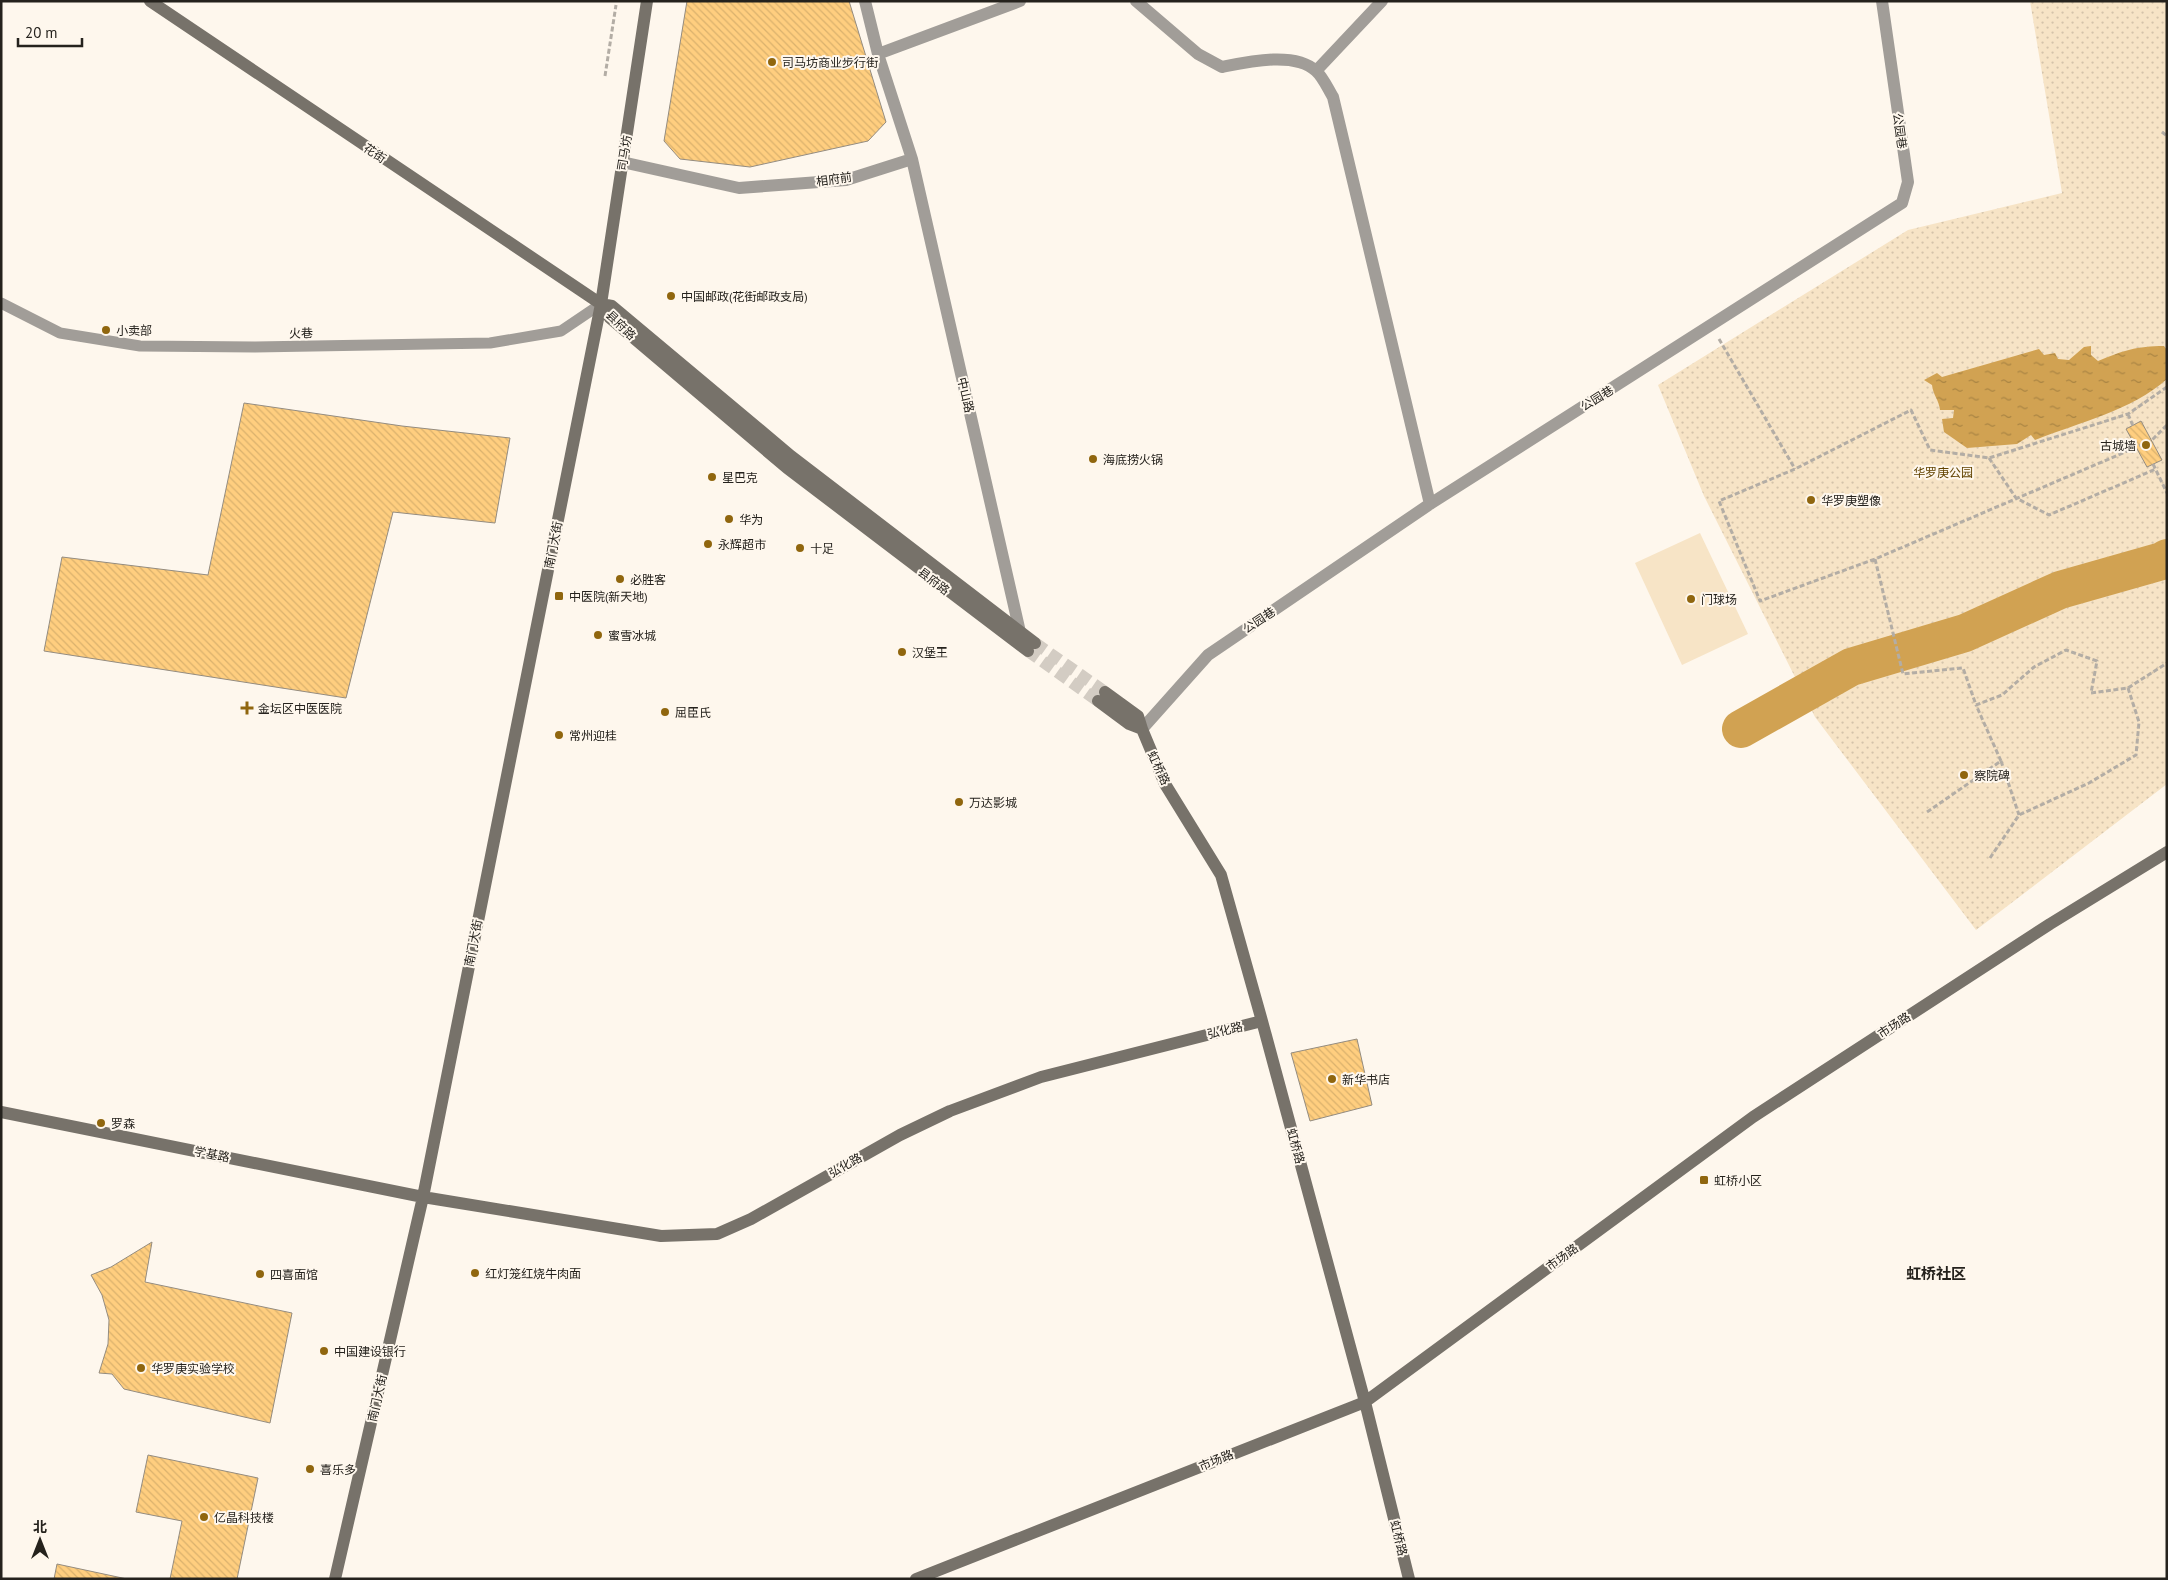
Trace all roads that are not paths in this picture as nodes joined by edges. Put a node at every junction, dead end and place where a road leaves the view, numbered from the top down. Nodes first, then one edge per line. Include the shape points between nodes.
1 (150, 1) edge
2 (647, 1) edge
3 (865, 1) edge
4 (1020, 1) edge
5 (1136, 1) edge
6 (1382, 1) edge
7 (1882, 1) edge
8 (878, 54) junction
9 (1316, 71) junction
10 (912, 159) junction
11 (622, 162) junction
12 (1, 303) edge
13 (601, 304) junction
14 (1430, 504) junction
15 (1020, 632) junction
16 (1101, 697) tunnel mouth
17 (1142, 729) junction
18 (2167, 852) edge
19 (1262, 1021) junction
20 (1, 1112) edge
21 (423, 1197) junction
22 (1365, 1402) junction
23 (335, 1579) edge
24 (916, 1579) edge
25 (1409, 1579) edge

1 - 13 street, 花街
2 - 11 street, 司马坊
3 - 8 street
4 - 8 street
5 - 9 street via 1198,54 1222,67 1254,60 1297,60
6 - 9 street
7 - 14 street, 公园巷 via 1908,182 1902,203
8 - 10 street
9 - 14 street via 1333,97
10 - 11 street, 相府前 via 846,180 739,188
10 - 15 street, 中山路
11 - 13 street, 司马坊
12 - 13 lane, 火巷 via 60,333 140,346 246,347 490,343 561,331
13 - 15 street, 县府路 via 612,306 791,456
13 - 15 street, 县府路 via 610,318 787,468 1031,647
13 - 21 street, 南门大街
14 - 17 street, 公园巷 via 1208,655
16 - 17 street via 1129,724
17 - 19 street, 虹桥路 via 1165,784 1221,875
18 - 22 street, 市场路 via 2042,929 1753,1117
19 - 21 street, 弘化路 via 1041,1077 950,1111 900,1135 751,1219 717,1234 662,1236
19 - 22 street, 虹桥路
20 - 21 street, 学基路
21 - 23 street, 南门大街
22 - 24 street, 市场路
22 - 25 street, 虹桥路

